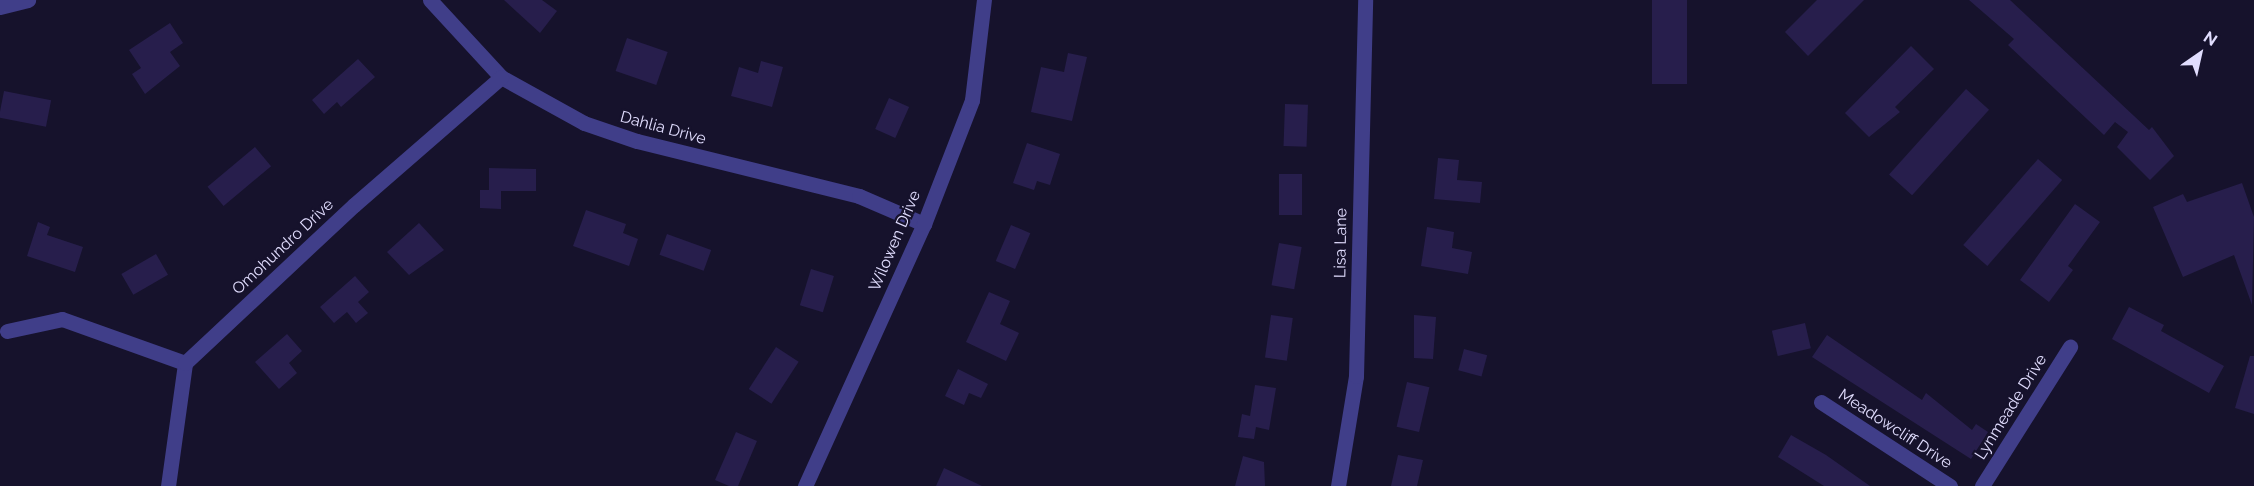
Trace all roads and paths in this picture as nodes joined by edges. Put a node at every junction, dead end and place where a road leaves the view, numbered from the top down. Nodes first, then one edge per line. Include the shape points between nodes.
1 (28, 0) edge
2 (430, 0) edge
3 (984, 0) edge
4 (1365, 0) edge
5 (0, 7) edge
6 (501, 77) junction
7 (924, 224) junction
8 (7, 331) dead end
9 (2070, 347) dead end
10 (185, 363) junction
11 (1821, 402) dead end
12 (168, 486) edge
13 (805, 486) edge
14 (1338, 486) edge
15 (1950, 486) edge
16 (1982, 486) edge

1 - 5 street
2 - 6 street, Dahlia Drive
3 - 7 street, Wilowen Drive via 972,100
4 - 14 street, Lisa Lane via 1356,376
6 - 7 street, Dahlia Drive via 551,108 605,130 859,196
6 - 10 street, Omohundro Drive
7 - 13 street, Wilowen Drive
8 - 10 street via 62,319
9 - 16 street, Lynmeade Drive
10 - 12 street
11 - 15 street, Meadowcliff Drive

